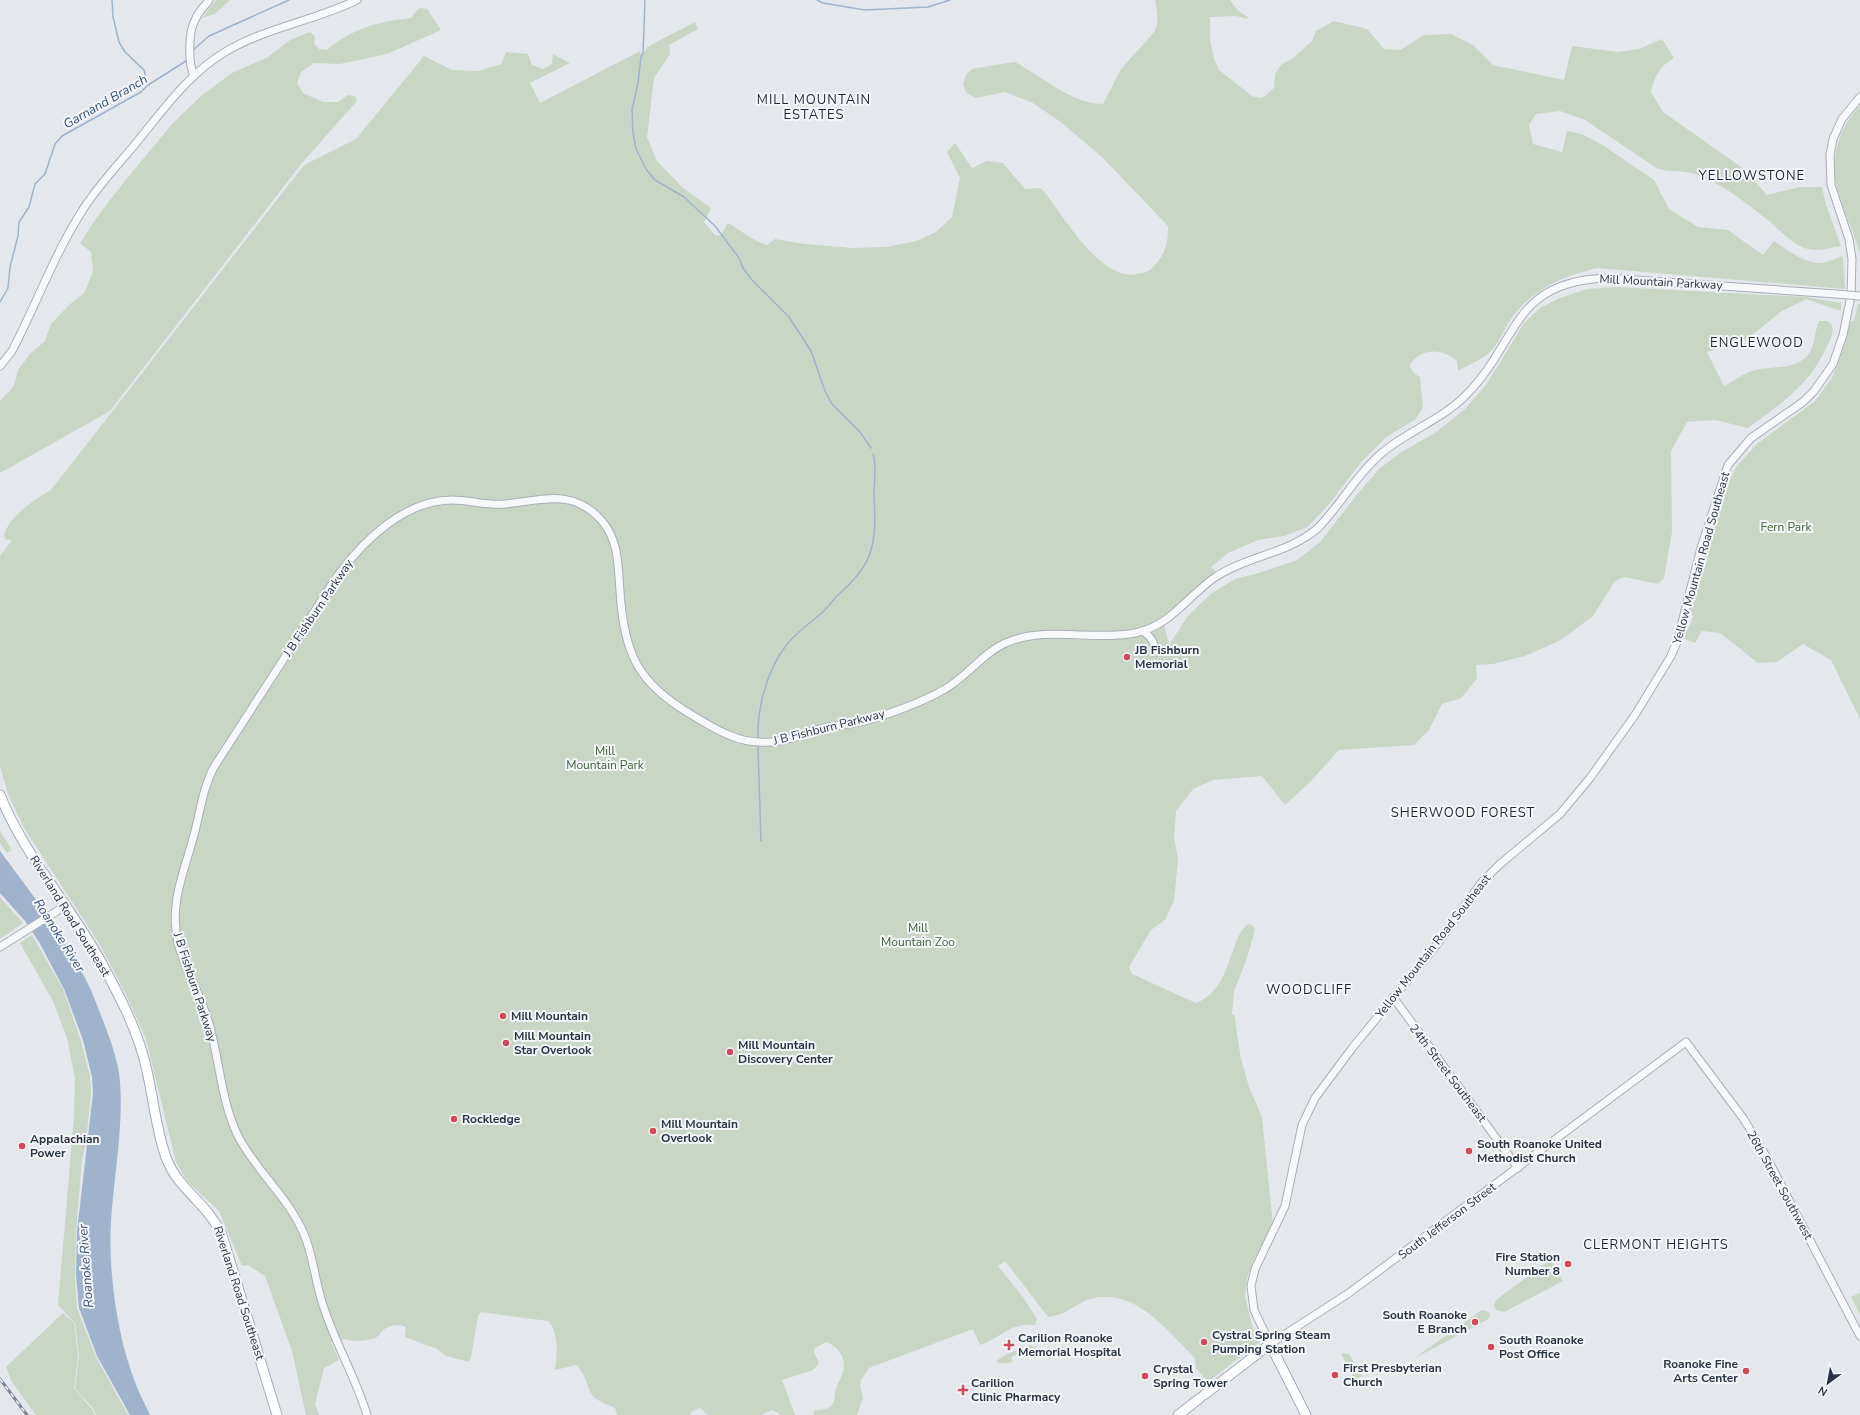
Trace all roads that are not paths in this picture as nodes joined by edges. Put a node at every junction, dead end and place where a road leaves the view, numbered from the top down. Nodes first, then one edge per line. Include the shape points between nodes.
1 (209, 0) edge
2 (357, 0) edge
3 (194, 76) junction
4 (1860, 98) edge
5 (1860, 296) edge
6 (0, 366) edge
7 (1164, 621) joint
8 (1142, 631) junction
9 (1155, 652) dead end
10 (0, 794) edge
11 (65, 906) junction
12 (0, 947) edge
13 (1393, 997) junction
14 (1686, 1042) joint
15 (1518, 1168) junction
16 (1860, 1336) edge
17 (1270, 1344) junction
18 (277, 1415) edge
19 (368, 1415) edge
20 (1178, 1415) edge
21 (1306, 1415) edge

1 - 3 street via 196,18 192,29 190,66
2 - 3 street via 246,41 217,58
3 - 6 street via 166,105 88,203 71,230 12,351
4 - 13 street, Yellow Mountain Road Southeast via 1842,119 1833,139 1830,155 1831,185 1849,239 1853,274 1847,320 1833,364 1803,402 1751,438 1728,465 1701,548 1677,642 1668,663 1635,715 1590,778 1564,809 1550,824 1490,873 1435,947
5 - 7 street, Mill Mountain Parkway, bridge via 1608,278 1579,280 1559,286 1540,297 1519,318 1465,397 1442,415 1405,436 1382,453 1310,535 1289,547 1218,576
7 - 8 street, J B Fishburn Parkway
8 - 9 street via 1151,637
8 - 19 street, J B Fishburn Parkway via 1114,635 1044,635 1021,638 989,652 950,686 930,696 866,720 780,741 761,743 739,739 718,729 671,702 646,679 626,638 614,542 601,520 580,504 554,498 498,505 460,500 440,501 403,515 367,541 338,575 212,772 205,787 192,843 180,878 175,908 178,942 207,1016 229,1115 246,1148 294,1214 305,1235 323,1306
10 - 11 main road, Riverland Road Southeast via 20,838
11 - 12 street
11 - 18 main road, Riverland Road Southeast via 99,959 137,1038 147,1071 157,1127 170,1167 181,1184 212,1215 222,1235
13 - 15 street, 24th Street Southeast
13 - 17 street, Yellow Mountain Road Southeast via 1321,1090 1302,1125 1285,1206 1255,1269 1251,1286 1254,1310
14 - 15 street, South Jefferson Street
14 - 16 street, 26th Street Southwest via 1743,1118 1766,1156
15 - 17 street, South Jefferson Street via 1349,1293
17 - 20 main road, South Jefferson Street
17 - 21 main road

